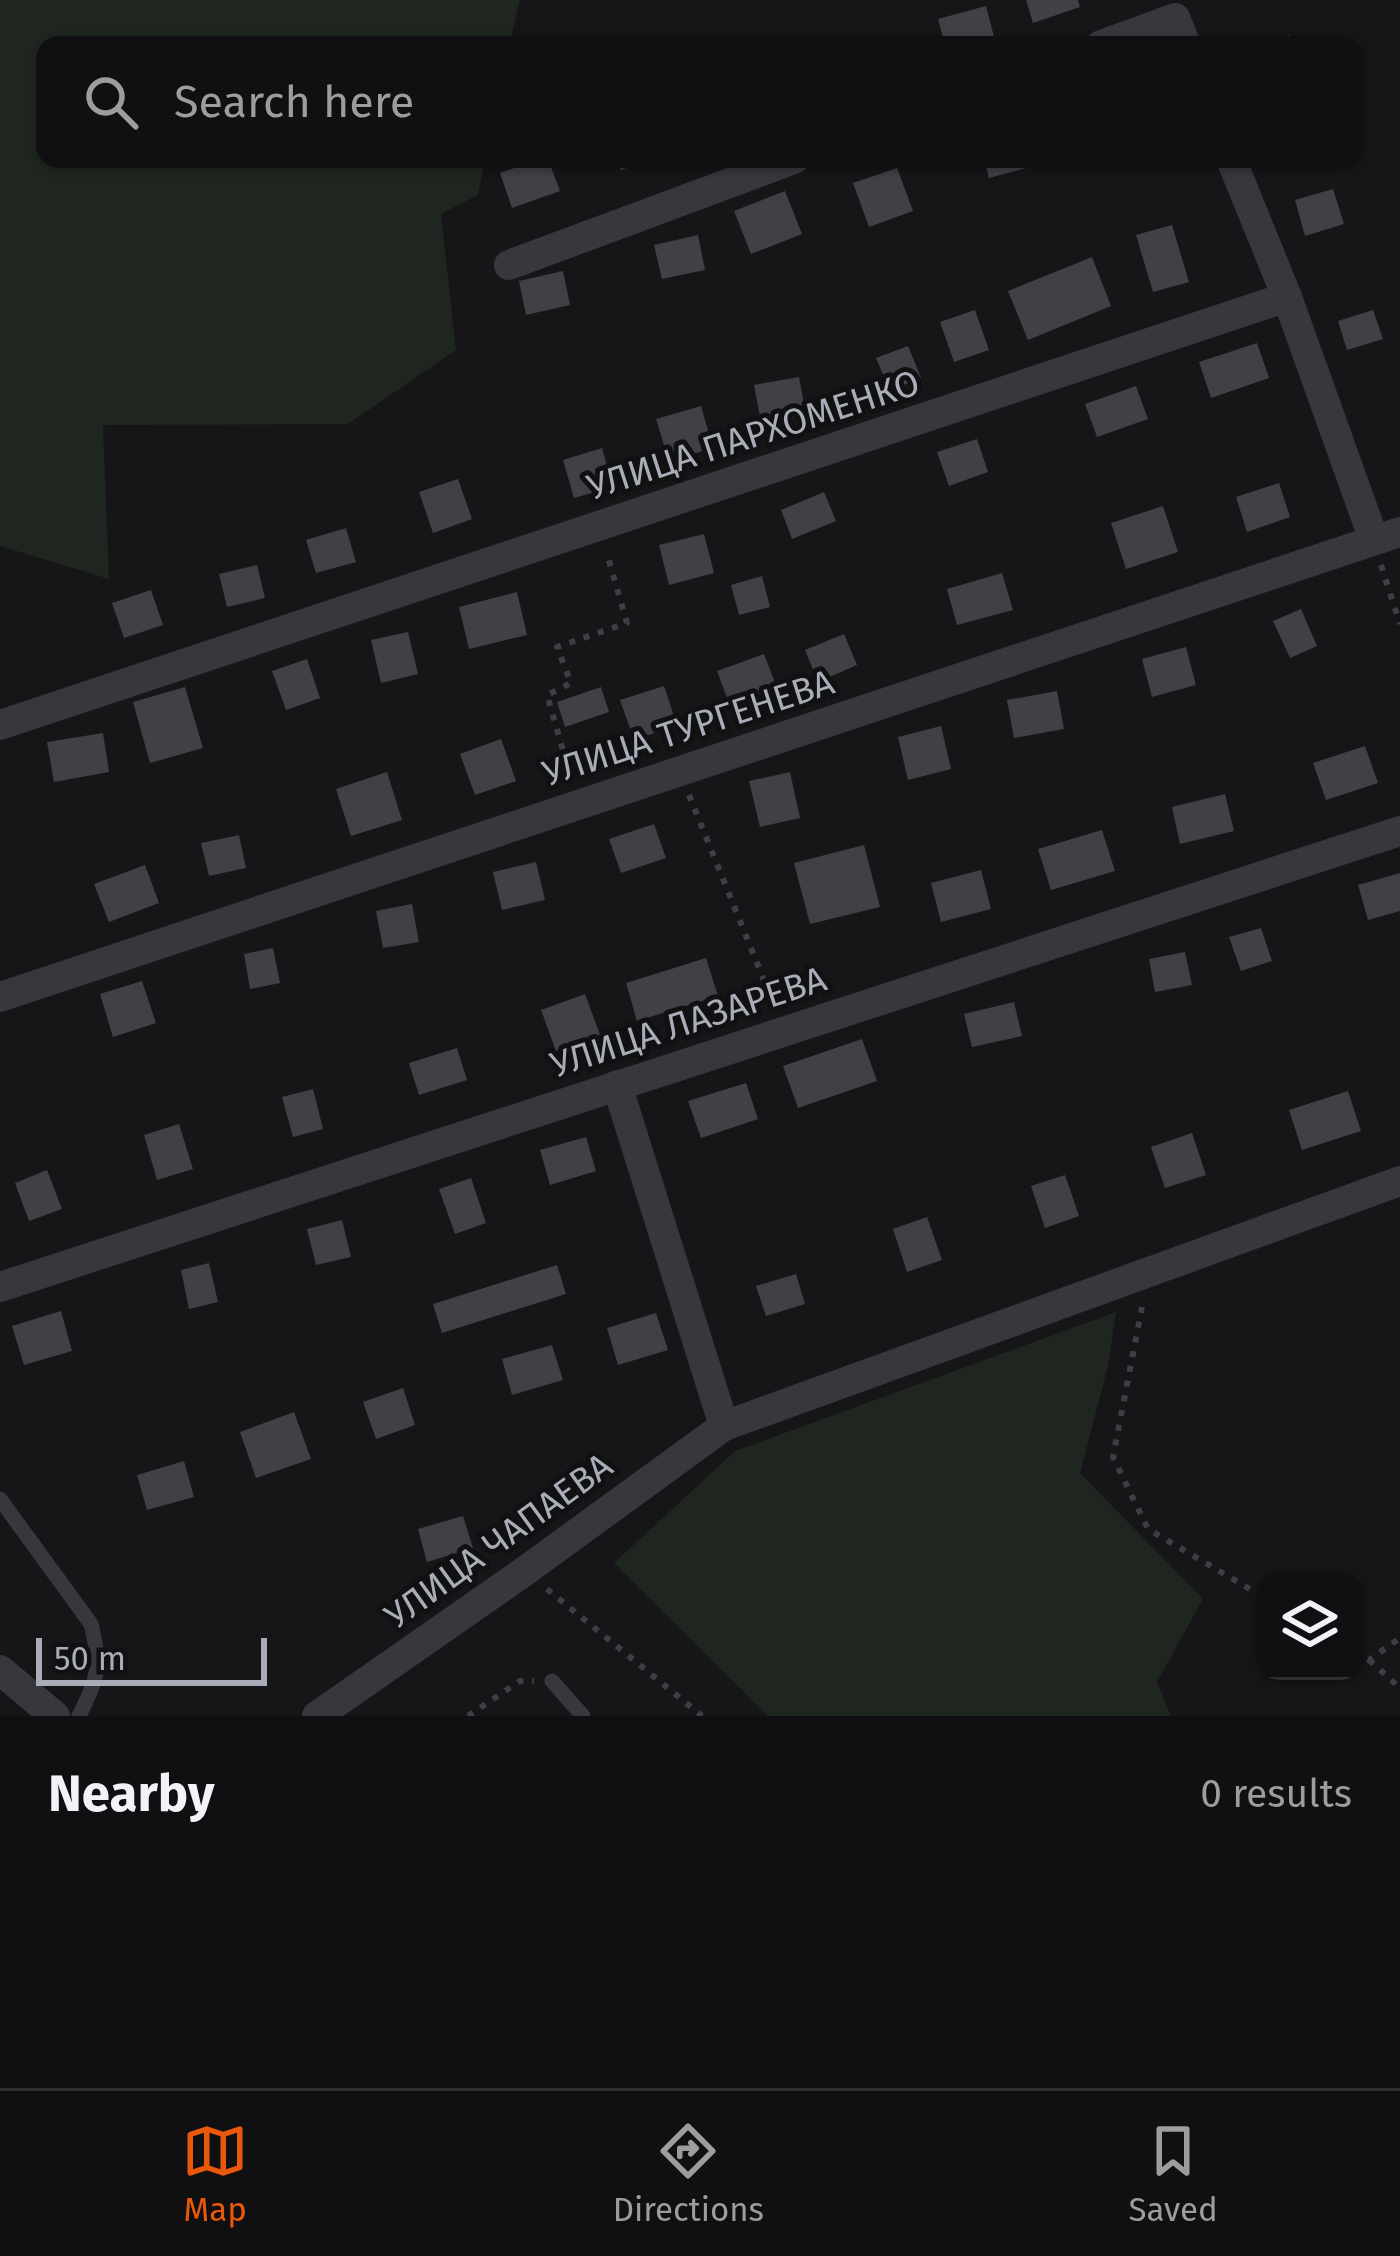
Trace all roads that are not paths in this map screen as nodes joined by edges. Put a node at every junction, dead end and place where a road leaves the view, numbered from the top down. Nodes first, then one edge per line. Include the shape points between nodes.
1 (770, 168) edge
2 (1236, 168) edge
3 (509, 265) dead end
4 (1287, 297) junction
5 (1387, 536) edge
6 (0, 725) edge
7 (1400, 831) edge
8 (0, 998) edge
9 (617, 1085) junction
10 (1400, 1181) edge
11 (0, 1287) edge
12 (724, 1426) junction
13 (0, 1499) edge
14 (0, 1670) edge
15 (552, 1681) road end
16 (56, 1716) edge
17 (79, 1716) edge
18 (317, 1716) edge
19 (583, 1716) edge

1 - 3 street
2 - 4 street
4 - 5 street
4 - 6 street, УЛИЦА ПАРХОМЕНКО
5 - 8 street, УЛИЦА ТУРГЕНЕВА
7 - 9 street, УЛИЦА ЛАЗАРЕВА
9 - 11 street, УЛИЦА ЛАЗАРЕВА
9 - 12 street
10 - 12 street, УЛИЦА ЧАПАЕВА
12 - 18 street, УЛИЦА ЧАПАЕВА
13 - 17 lane via 91,1624 97,1679
14 - 16 street
15 - 19 lane

